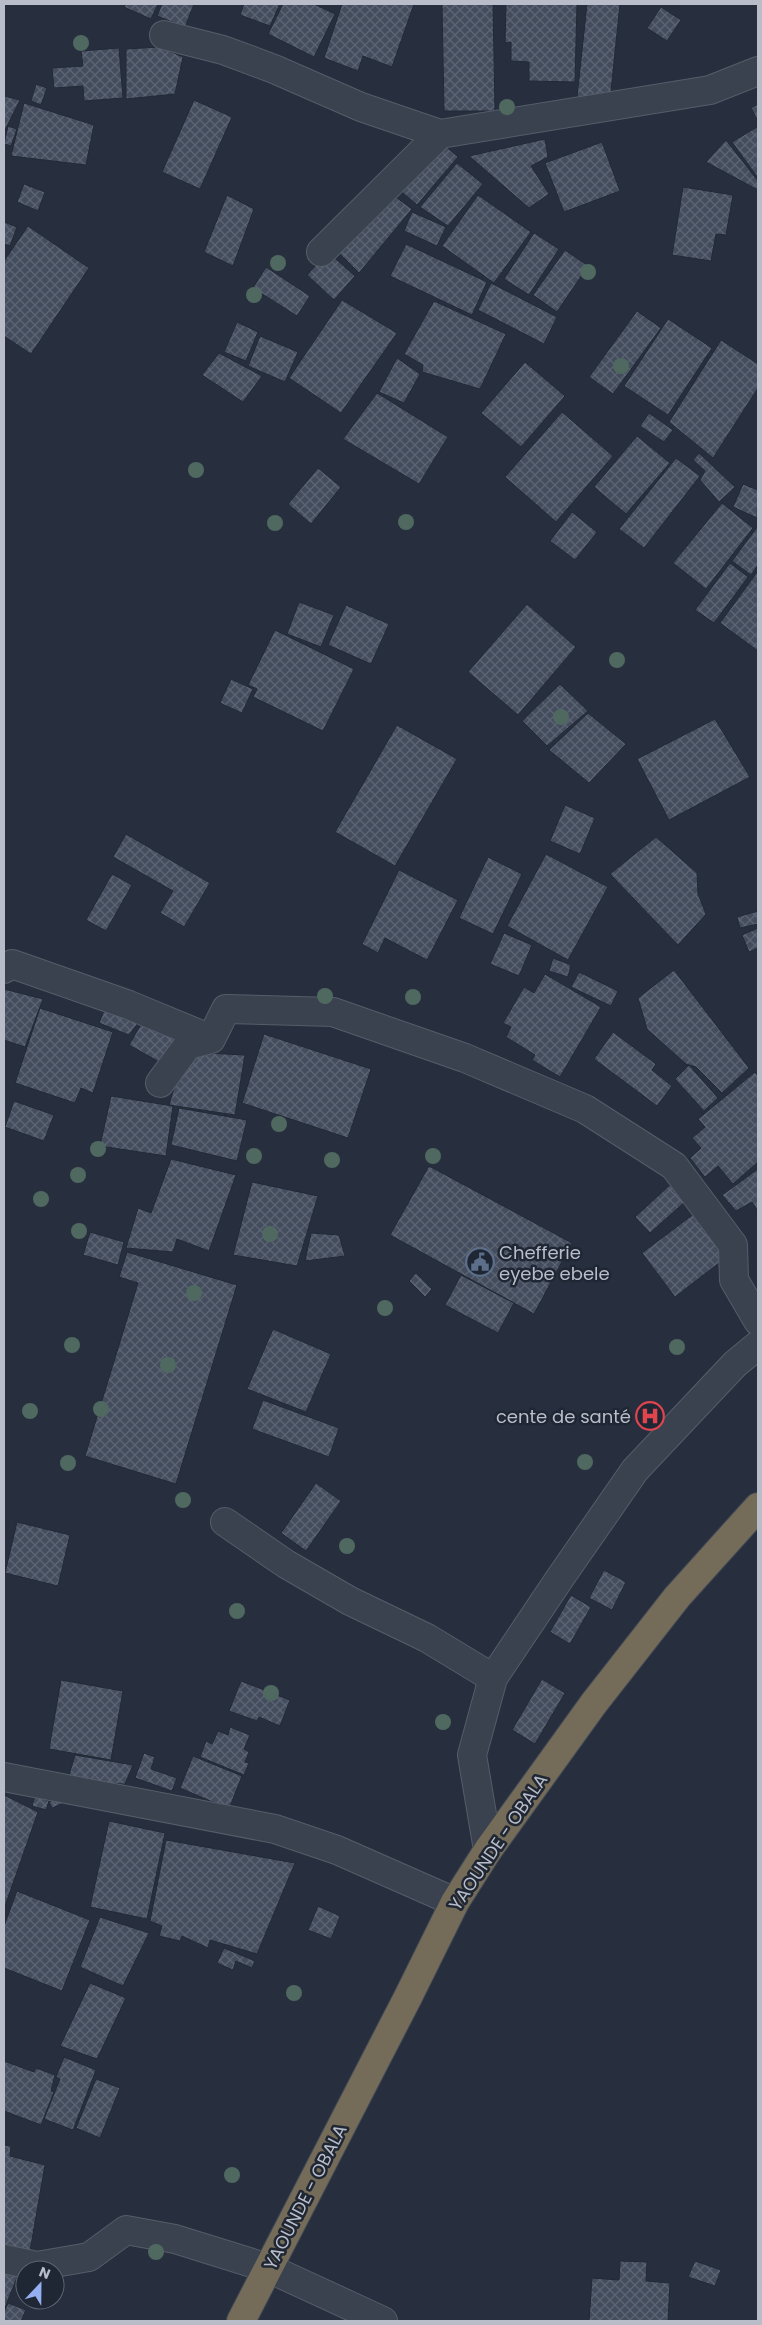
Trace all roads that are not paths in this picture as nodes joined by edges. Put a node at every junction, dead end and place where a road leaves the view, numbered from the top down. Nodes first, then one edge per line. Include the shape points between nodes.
1 (164, 35) dead end
2 (758, 70) edge
3 (440, 134) junction
4 (321, 252) dead end
5 (4, 969) edge
6 (210, 1039) junction
7 (160, 1082) dead end
8 (758, 1321) edge
9 (758, 1345) edge
10 (758, 1507) edge
11 (225, 1522) dead end
12 (494, 1678) junction
13 (4, 1777) edge
14 (488, 1850) junction
15 (455, 1902) junction
16 (4, 2259) edge
17 (268, 2268) junction
18 (241, 2321) edge
19 (383, 2321) edge

1 - 3 street via 232,53 361,107
2 - 3 street via 710,90
3 - 4 street
5 - 6 street via 12,964 129,1005
6 - 7 street via 188,1046
6 - 8 street via 226,1009 334,1012 465,1058 585,1109 674,1166 733,1246 734,1280
9 - 12 street via 735,1364 635,1470
10 - 14 highway, YAOUNDE - OBALA via 672,1604 594,1703
11 - 12 street via 286,1564 350,1601 427,1638
12 - 14 street via 472,1755
13 - 15 street via 275,1828 337,1850
14 - 15 highway, YAOUNDE - OBALA
15 - 17 highway, YAOUNDE - OBALA
16 - 17 street via 37,2266 89,2257 126,2230 174,2239
17 - 18 highway, YAOUNDE - OBALA
17 - 19 street

